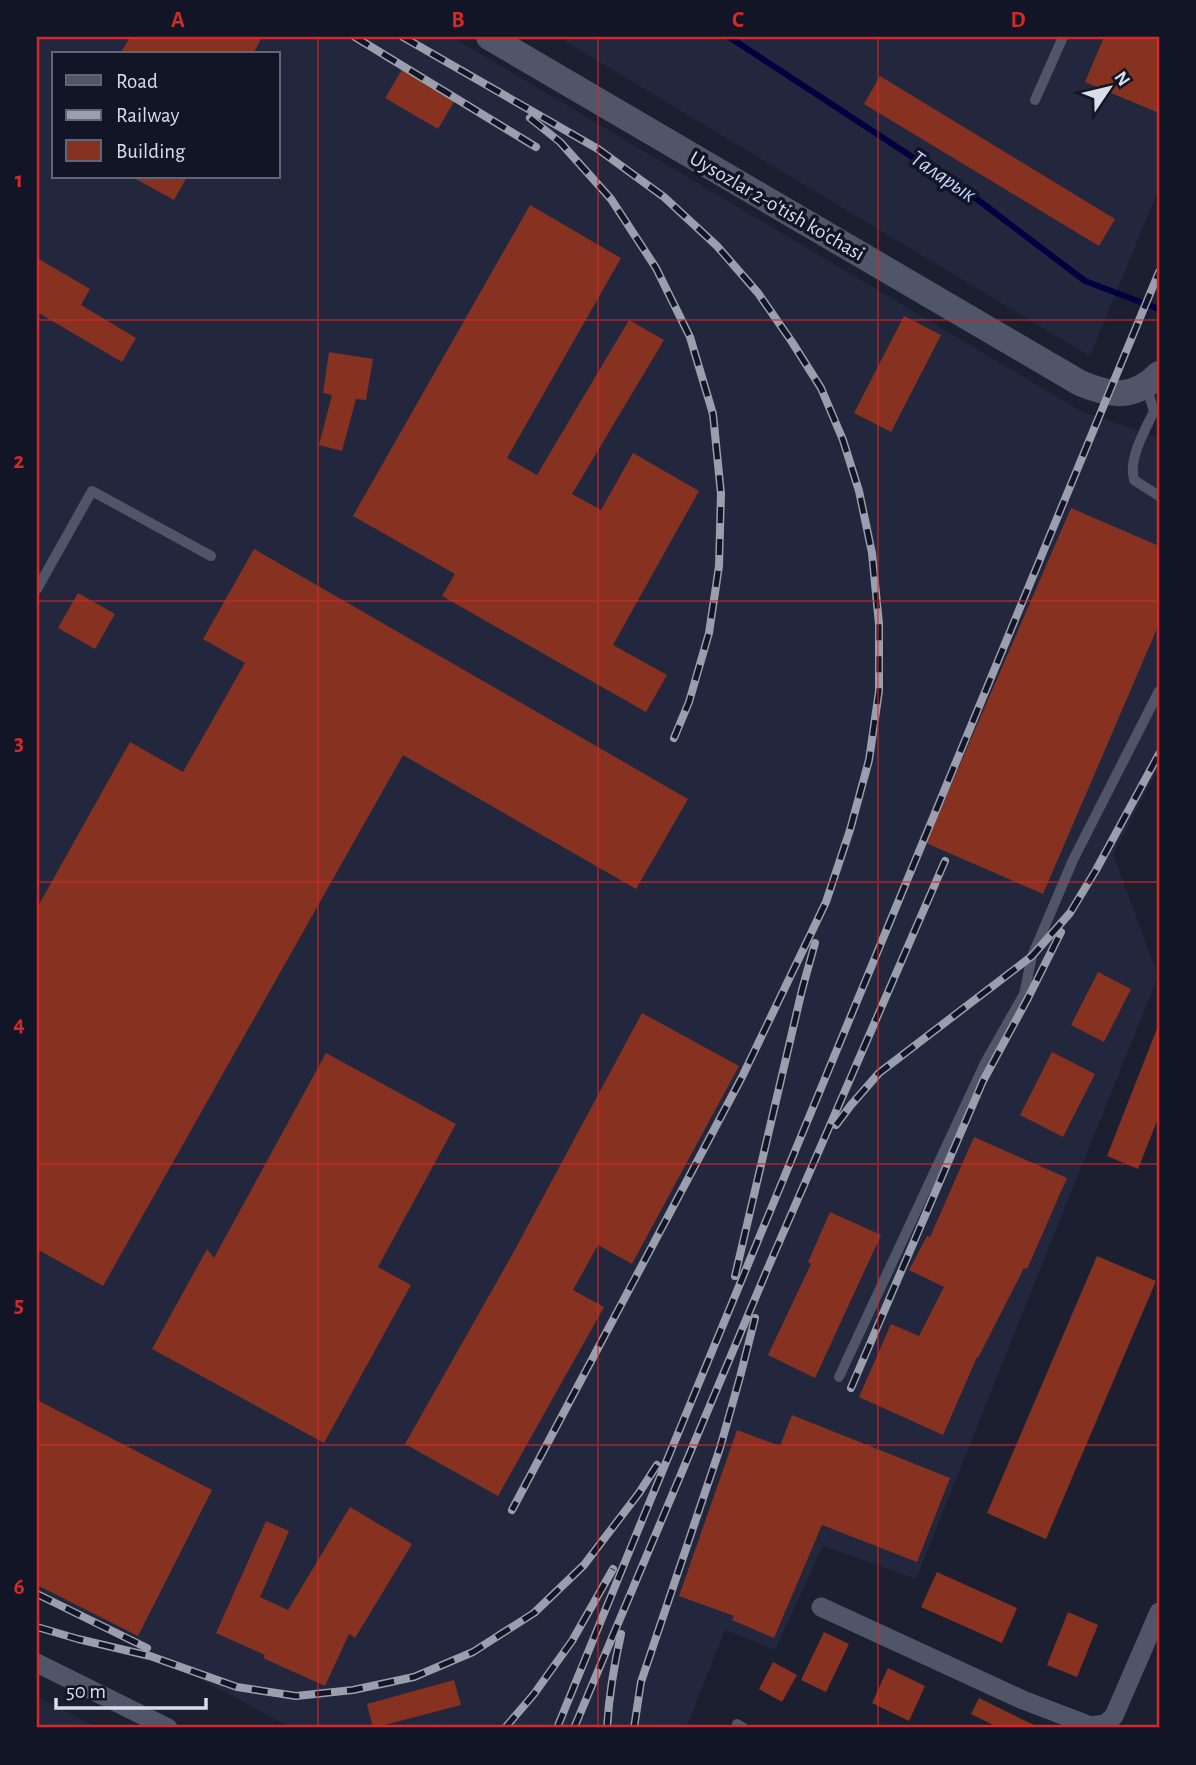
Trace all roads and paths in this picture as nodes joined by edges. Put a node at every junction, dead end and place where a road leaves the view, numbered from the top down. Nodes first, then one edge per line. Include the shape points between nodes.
1 (489, 37) edge
2 (1063, 37) edge
3 (1035, 100) dead end
4 (1152, 380) edge
5 (1159, 496) edge
6 (211, 556) dead end
7 (37, 589) edge
8 (1159, 691) edge
9 (839, 1377) dead end
10 (821, 1607) dead end
11 (1159, 1612) edge
12 (37, 1663) edge
13 (167, 1728) edge

1 - 4 street, Uysozlar 2-o'tish ko'chasi via 1064,375 1108,393 1131,392
2 - 3 lane
4 - 5 lane via 1154,411 1132,473 1134,480
6 - 7 lane via 92,491
8 - 9 lane via 1073,860 1032,956 1024,994 985,1063
10 - 11 street via 1023,1700 1091,1726 1105,1724 1114,1716
12 - 13 street

